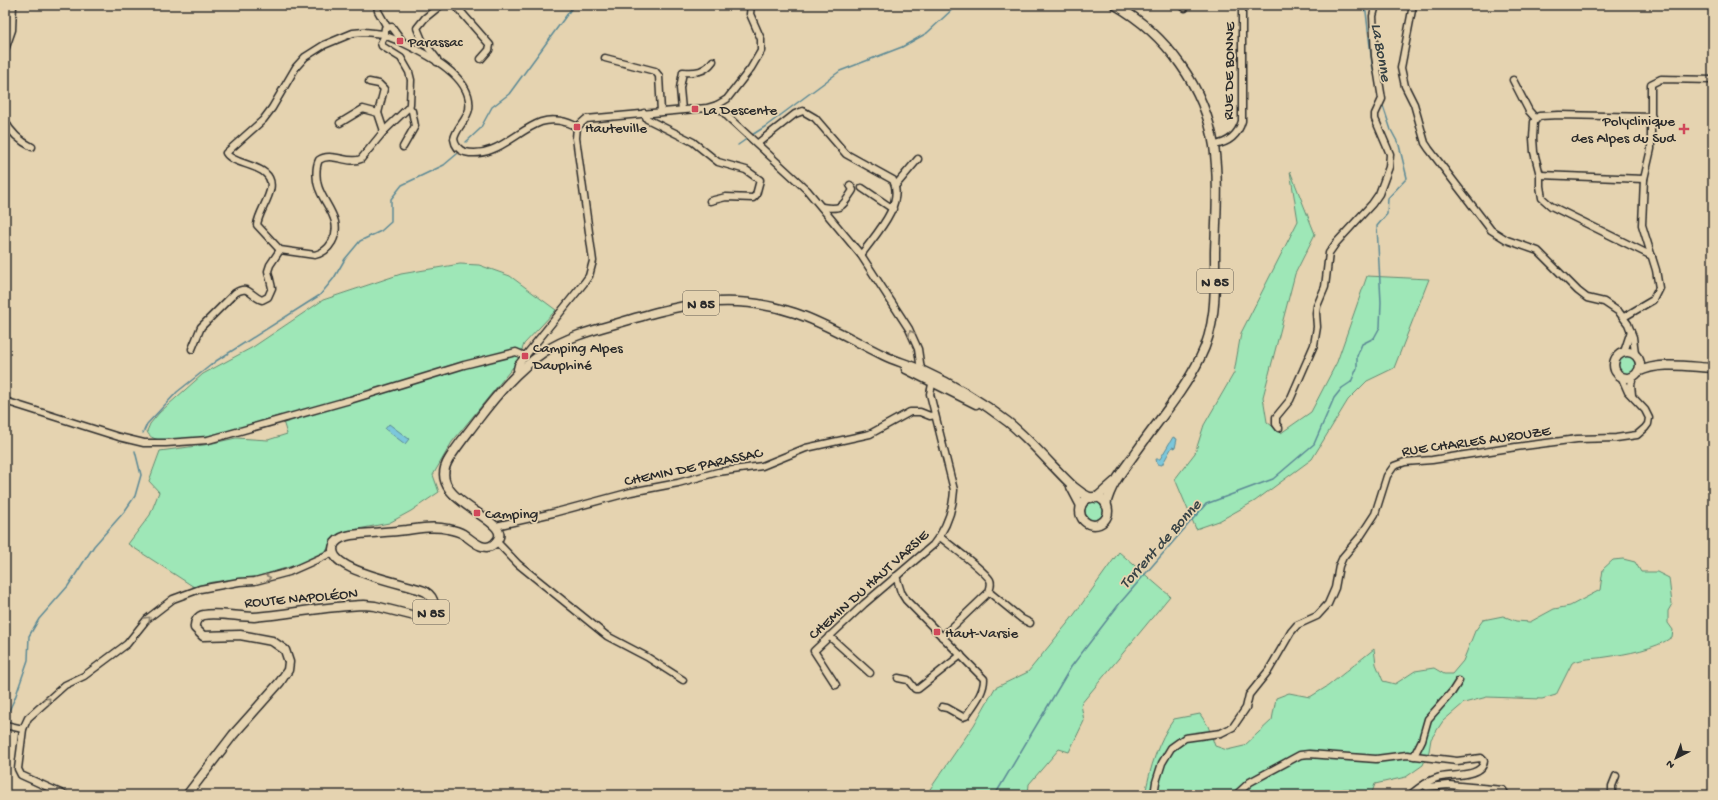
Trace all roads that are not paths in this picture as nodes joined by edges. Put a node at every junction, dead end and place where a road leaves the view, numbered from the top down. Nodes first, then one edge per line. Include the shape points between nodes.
1 (13, 5) edge
2 (377, 5) edge
3 (441, 5) edge
4 (455, 5) edge
5 (1115, 5) edge
6 (1242, 5) edge
7 (1376, 5) edge
8 (1413, 5) edge
9 (750, 6) edge
10 (387, 27) junction
11 (394, 32) junction
12 (386, 36) junction
13 (406, 44) junction
14 (5, 50) edge
15 (605, 58) dead end
16 (480, 59) dead end
17 (713, 61) dead end
18 (438, 62) junction
19 (1513, 80) dead end
20 (1713, 80) edge
21 (369, 82) dead end
22 (717, 105) junction
23 (409, 107) junction
24 (682, 110) junction
25 (661, 112) junction
26 (378, 113) junction
27 (644, 113) junction
28 (1652, 117) junction
29 (1536, 119) junction
30 (5, 122) edge
31 (340, 123) dead end
32 (577, 127) junction
33 (384, 131) junction
34 (758, 144) junction
35 (1214, 145) junction
36 (32, 147) dead end
37 (403, 147) dead end
38 (918, 159) dead end
39 (1540, 175) junction
40 (1644, 179) junction
41 (850, 185) dead end
42 (896, 185) junction
43 (862, 188) dead end
44 (710, 201) dead end
45 (822, 207) junction
46 (893, 209) junction
47 (280, 250) junction
48 (861, 255) junction
49 (1652, 256) junction
50 (1624, 317) junction
51 (1631, 331) junction
52 (192, 349) dead end
53 (1624, 352) junction
54 (525, 356) junction
55 (1637, 356) junction
56 (887, 357) junction
57 (1662, 365) junction
58 (1713, 368) edge
59 (921, 370) junction
60 (519, 372) junction
61 (1636, 374) junction
62 (1621, 376) junction
63 (932, 383) junction
64 (958, 388) junction
65 (1633, 399) junction
66 (5, 401) edge
67 (994, 412) junction
68 (935, 415) junction
69 (1279, 428) dead end
70 (1118, 477) junction
71 (1067, 481) junction
72 (1093, 498) junction
73 (1106, 505) junction
74 (1081, 506) junction
75 (496, 526) junction
76 (940, 537) junction
77 (496, 541) junction
78 (334, 552) junction
79 (896, 576) junction
80 (989, 592) junction
81 (1030, 622) dead end
82 (829, 636) junction
83 (942, 637) junction
84 (961, 655) junction
85 (870, 674) dead end
86 (898, 678) dead end
87 (682, 680) dead end
88 (1459, 681) dead end
89 (836, 685) dead end
90 (942, 707) dead end
91 (5, 725) edge
92 (23, 729) junction
93 (1414, 756) junction
94 (1616, 776) dead end
95 (1424, 785) junction
96 (65, 795) edge
97 (187, 795) edge
98 (1154, 795) edge
99 (1236, 795) edge
100 (1410, 795) edge
101 (1506, 795) edge
102 (1612, 795) edge

1 - 14 street via 12,30
2 - 10 street
3 - 18 street via 417,28 422,40
4 - 16 street via 490,45 489,50
5 - 35 main road, N 85 via 1147,26 1174,56 1197,93
6 - 35 street, RUE DE BONNE via 1242,120 1235,136
7 - 69 street via 1373,16 1375,56 1382,99 1375,118 1390,154 1389,167 1372,204 1329,253 1325,286 1317,306 1314,345 1290,400 1276,416
8 - 50 street via 1401,68 1405,86 1414,104 1429,149 1491,230 1507,240 1538,252 1587,298 1612,307
9 - 22 street via 750,14 761,38 761,51 751,68 729,95
10 - 11 street via 392,27
10 - 12 street via 384,31
11 - 12 street via 392,36
11 - 13 street
12 - 13 street
12 - 23 street via 381,43 382,46 400,58 410,76
12 - 47 street via 354,33 324,44 305,57 296,67 272,108 226,154 258,168 269,176 272,186 257,225
13 - 18 street
15 - 25 street via 655,71 659,76
17 - 24 street via 708,68 695,73 683,72 680,88
18 - 32 street via 457,77 468,95 467,115 454,139 461,151 479,152 500,146 542,122 556,120
19 - 29 street
20 - 28 street via 1661,79 1654,82 1650,87
21 - 26 street via 379,84 384,89
22 - 24 street
22 - 34 street
23 - 33 street
23 - 37 street via 416,126
24 - 25 street
25 - 27 street
26 - 31 street via 363,109
26 - 33 street
27 - 32 street via 586,119
27 - 44 street via 647,119 693,142 718,162 746,170 760,180 753,198 726,197
28 - 29 street via 1559,115 1539,116
28 - 40 street via 1651,149
29 - 39 street via 1533,138
30 - 36 street via 21,142
32 - 54 street via 576,138 592,248 592,268 584,283
33 - 47 street via 359,160 327,157 318,163 319,189 336,226 329,247 315,255
34 - 42 street via 794,114 803,111 815,118 846,154 894,180
34 - 45 street via 796,178
35 - 70 main road, N 85 via 1217,194 1214,312 1209,336 1201,357 1184,384
38 - 42 street
39 - 40 street
39 - 49 street via 1542,198 1551,206
40 - 49 street via 1642,226
41 - 45 street via 853,190 842,206 836,209
42 - 46 street
43 - 46 street
45 - 48 street
46 - 48 street
47 - 52 street via 268,268 272,288 268,297 265,300 258,299 245,289 235,292 201,327
59 -> 48 street via 918,349 909,329
49 - 50 street via 1658,292 1650,303
50 - 51 street
51 - 53 street
51 - 55 street
53 - 55 main road
53 - 62 main road via 1613,362 1615,371
54 - 60 street via 518,365
54 - 66 street via 516,352 464,365 208,440 144,443 119,438
55 - 57 main road
55 - 61 main road via 1640,364
56 - 59 main road, N 85
56 - 60 main road, N 85 via 797,314 764,304 725,301 695,303 664,310 570,338 542,353
56 - 63 main road, N 85
57 - 58 main road
57 - 61 main road
59 - 64 main road, N 85
60 - 75 main road, N 85 via 498,394 463,439 447,461 444,472 446,486 453,494
61 - 62 main road via 1627,378
61 - 65 street via 1631,385
62 - 65 street, RUE CHARLES AUROUZE
63 - 64 street via 936,381
63 - 67 main road, N 85
63 - 68 street, CHEMIN DU HAUT VARSIE via 930,394
64 - 67 main road, N 85
65 - 98 street, RUE CHARLES AUROUZE via 1645,410 1648,424 1640,433 1631,437 1562,441 1405,462 1394,466 1387,476 1375,514 1343,557 1328,604 1317,616 1297,625 1291,632 1269,670 1253,688 1246,708 1233,727 1221,734 1185,738 1171,748 1162,762
67 - 71 main road, N 85 via 1033,445
68 - 75 street, CHEMIN DE PARASSAC via 910,412 870,434 806,448 762,466 718,472
68 - 76 street, CHEMIN DU HAUT VARSIE via 954,490 952,506
70 - 72 main road, N 85
70 - 73 main road, N 85
71 - 72 main road, N 85 via 1081,493
71 - 74 main road, N 85
72 - 73 main road
72 - 74 main road
73 - 74 main road via 1108,512 1105,519 1094,525 1083,519
75 - 77 main road via 499,534
76 - 79 street, CHEMIN DU HAUT VARSIE via 933,546
76 - 80 street via 990,580
77 - 78 main road via 489,546 480,546 459,532 428,528 346,536 336,543
77 - 87 street via 518,564 606,636 647,657
92 -> 78 street via 28,718 55,692 84,676 119,651 152,614 173,600 200,589 255,581 289,572
78 - 97 main road, ROUTE NAPOLÉON / N 85 via 341,562 354,569 426,592 432,598 433,609 421,617 364,605 260,616 200,616 195,625 198,632 204,636 240,635 272,641 285,650 290,662 280,682 233,735
79 - 82 street, CHEMIN DU HAUT VARSIE
79 - 83 street via 901,592
80 - 81 street via 1022,619
80 - 83 street
82 - 85 street
82 - 89 street, CHEMIN DU HAUT VARSIE via 814,651
83 - 84 street
84 - 86 street via 918,689 915,689 908,680
84 - 90 street via 984,679 984,686 966,716
88 - 93 street via 1428,719
91 - 92 street
92 - 96 street via 18,772 21,776
93 - 95 street via 1457,761 1481,758 1484,761 1478,771 1437,778
93 - 99 street via 1376,759 1300,755 1250,782
94 - 102 street
95 - 100 street
95 - 101 street via 1503,790

